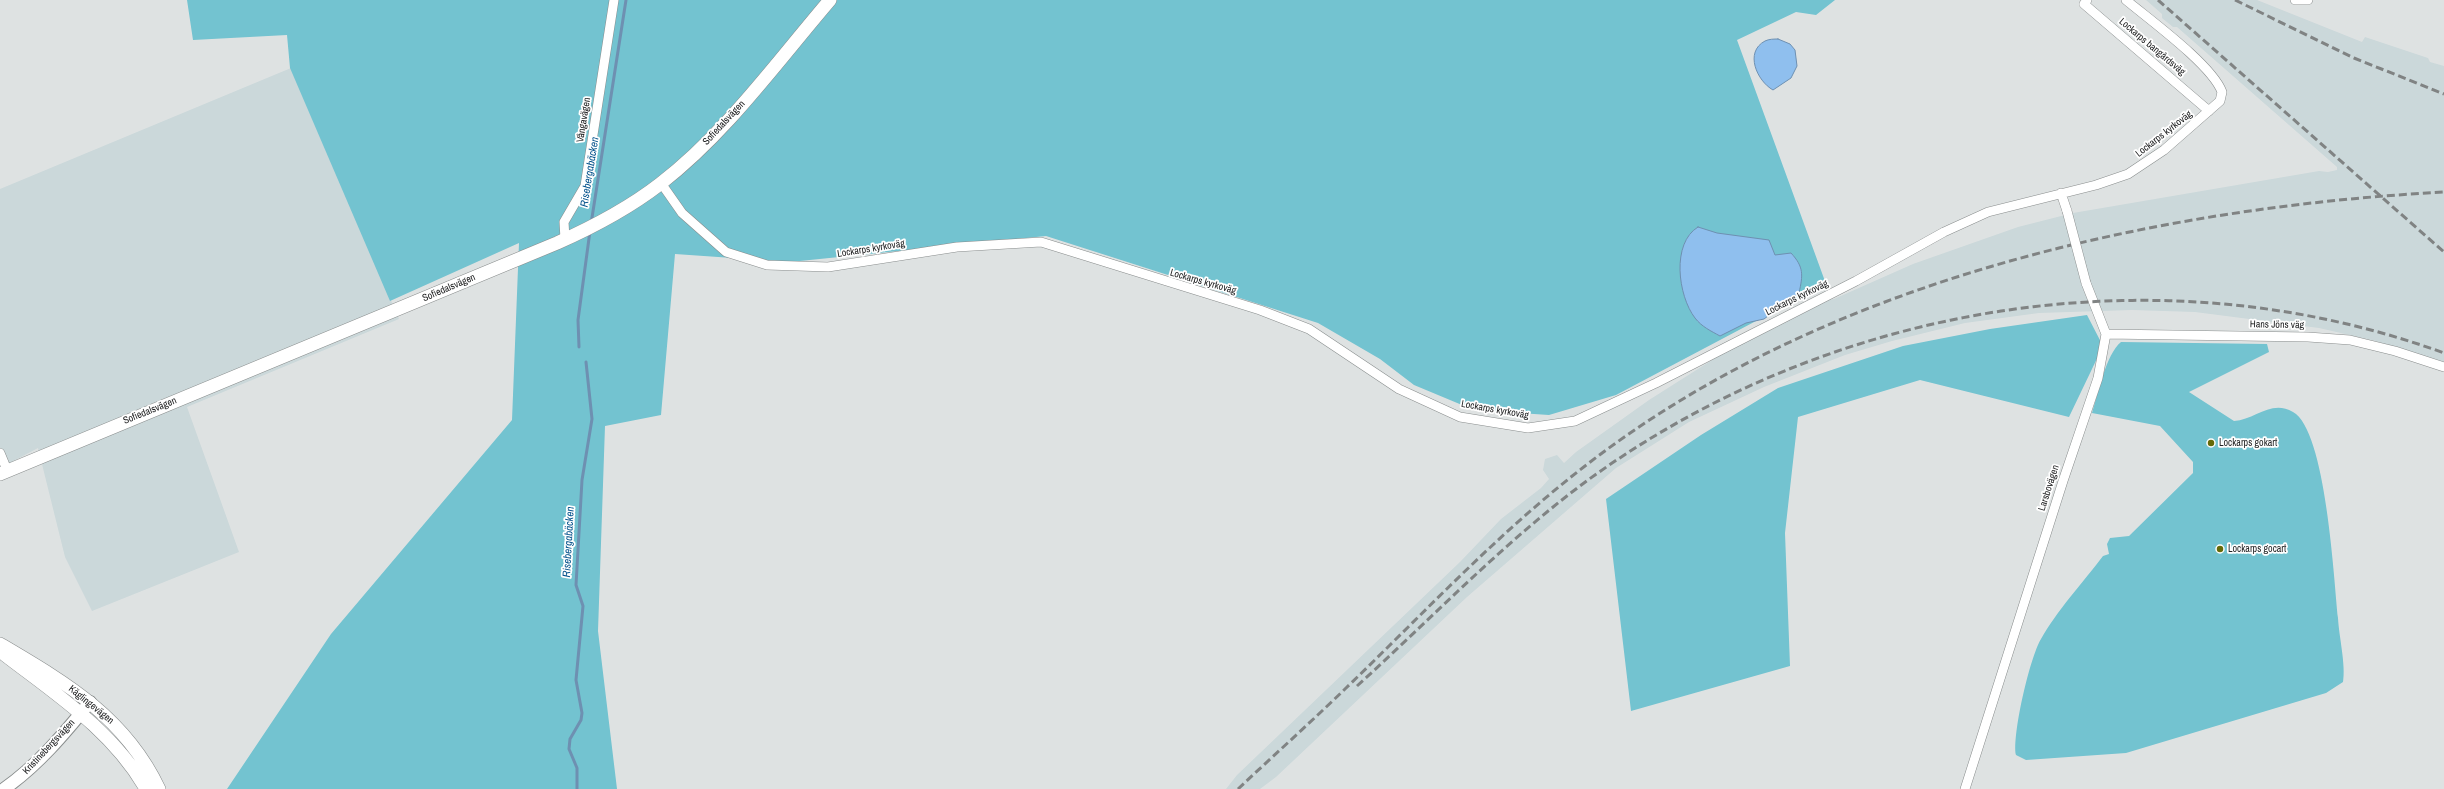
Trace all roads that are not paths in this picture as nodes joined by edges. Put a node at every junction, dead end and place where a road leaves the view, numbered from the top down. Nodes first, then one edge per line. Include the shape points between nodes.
1 (614, 0) edge
2 (830, 0) edge
3 (2087, 0) edge
4 (2126, 0) edge
5 (2295, 0) edge
6 (2308, 0) edge
7 (2209, 111) junction
8 (661, 183) junction
9 (2061, 193) junction
10 (569, 237) junction
11 (2106, 334) junction
12 (2444, 367) edge
13 (0, 453) edge
14 (3, 472) edge
15 (0, 644) edge
16 (0, 652) edge
17 (90, 702) junction
18 (81, 713) junction
19 (4, 789) edge
20 (146, 789) edge
21 (159, 789) edge
22 (1965, 789) edge

1 - 10 street, Vångavägen via 585,186 564,222
2 - 8 main road, Sofiedalsvägen via 714,135
3 - 7 street, Lockarps bangårdsväg via 2084,4
4 - 7 street, Lockarps kyrkoväg via 2200,63 2216,80 2222,97
5 - 6 street
7 - 9 street, Lockarps kyrkoväg via 2164,150 2128,174
8 - 9 street, Lockarps kyrkoväg via 682,213 726,252 767,265 828,267 957,247 1042,242 1260,310 1309,329 1399,389 1460,417 1528,428 1575,421 1656,383 1856,281 1944,232 1988,212
8 - 10 main road, Sofiedalsvägen via 605,219
9 - 11 street, bridge via 2086,283
10 - 14 main road, Sofiedalsvägen
11 - 12 street, Hans Jöns väg via 2292,336 2350,340
11 - 22 street, Larsbovägen via 2098,378
13 - 14 street
15 - 17 main road, Käglingevägen via 58,678
16 - 18 main road, Käglingevägen
17 - 18 street, Kristinebergsvägen
17 - 21 main road, Käglingevägen via 115,723 133,745 151,771
18 - 19 street, Kristinebergsvägen via 42,757
18 - 20 main road, Käglingevägen via 112,741

